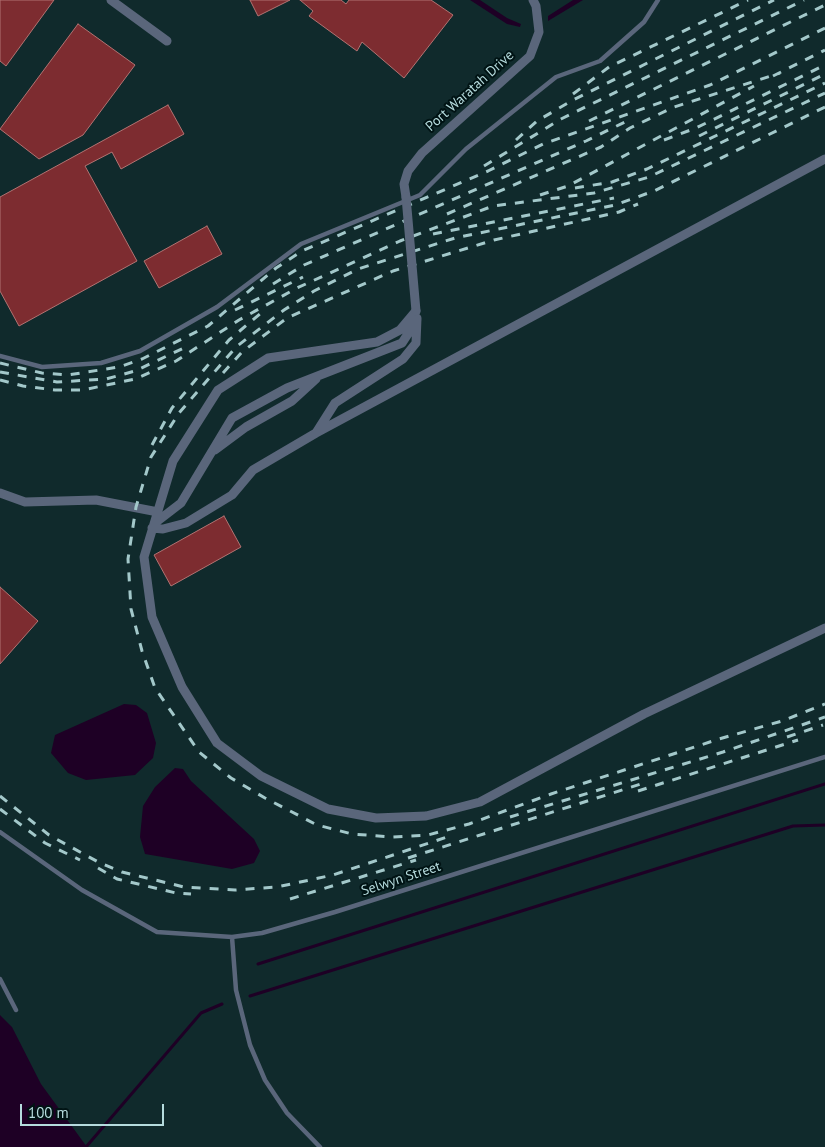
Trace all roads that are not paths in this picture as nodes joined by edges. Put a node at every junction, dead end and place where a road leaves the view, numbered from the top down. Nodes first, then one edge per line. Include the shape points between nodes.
1 (111, 0) edge
2 (533, 0) edge
3 (658, 0) edge
4 (167, 41) dead end
5 (825, 159) edge
6 (416, 315) junction
7 (0, 356) edge
8 (320, 375) junction
9 (316, 434) junction
10 (211, 452) junction
11 (0, 493) edge
12 (158, 512) junction
13 (153, 525) junction
14 (825, 628) edge
15 (825, 757) edge
16 (0, 832) edge
17 (232, 937) junction
18 (0, 978) edge
19 (16, 1010) dead end
20 (320, 1147) edge

1 - 4 street
2 - 6 street, Port Waratah Drive, bridge via 539,32 530,56 422,153 408,171 404,184
3 - 7 lane via 644,22 600,61 556,77 466,149 420,195 301,244 217,307 140,351 101,363 42,367
5 - 9 street
6 - 8 street via 402,343
6 - 9 street, Port Waratah Drive via 416,343 402,359 336,403
6 - 12 street via 400,330 377,342 268,358 218,390 174,460
8 - 10 street via 292,401 246,427
8 - 10 street via 287,388 232,418
9 - 13 street via 253,470 232,495 186,523 163,530
10 - 13 street via 181,503
11 - 12 street via 25,502 96,500
12 - 13 street
13 - 14 street via 144,557 152,617 182,687 217,743 261,776 328,809 376,818 426,816 480,802 644,714
15 - 17 lane, Selwyn Street via 335,912 262,933
16 - 17 lane, Selwyn Street via 82,890 157,932
17 - 20 lane via 236,990 250,1045 265,1080 287,1113
18 - 19 lane

